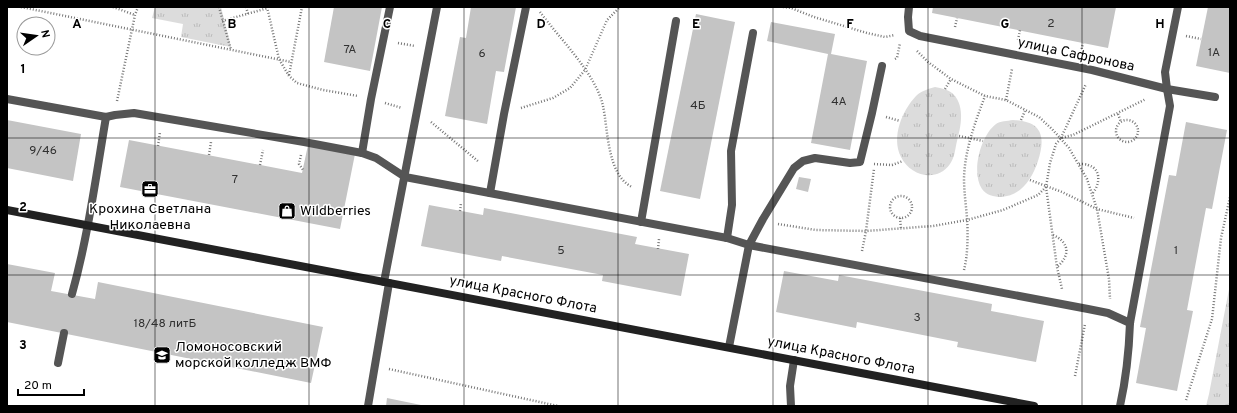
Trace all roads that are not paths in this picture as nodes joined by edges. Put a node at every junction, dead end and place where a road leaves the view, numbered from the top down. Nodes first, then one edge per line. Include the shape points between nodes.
1 (390, 7) edge
2 (437, 7) edge
3 (526, 7) edge
4 (909, 7) edge
5 (1178, 7) edge
6 (676, 21) dead end
7 (753, 33) dead end
8 (882, 66) road end
9 (1166, 89) junction
10 (1215, 97) dead end
11 (7, 99) edge
12 (106, 117) junction
13 (362, 153) junction
14 (404, 177) junction
15 (490, 193) junction
16 (7, 210) edge
17 (641, 222) junction
18 (87, 226) junction
19 (727, 238) junction
20 (749, 245) junction
21 (386, 282) junction
22 (72, 294) dead end
23 (1130, 323) junction
24 (64, 333) dead end
25 (729, 347) junction
26 (794, 360) junction
27 (58, 362) dead end
28 (368, 406) edge
29 (791, 406) edge
30 (1034, 406) edge
31 (1120, 406) edge

1 - 13 lane
2 - 14 lane
3 - 15 lane
4 - 9 lane, улица Сафронова via 905,33 1092,70
5 - 9 lane via 1165,72
6 - 17 lane
7 - 19 lane via 731,150 732,205
8 - 20 lane via 860,162 815,158 803,161 794,168
9 - 10 lane, улица Сафронова
9 - 23 lane via 1170,106
11 - 12 lane
12 - 13 lane via 134,113
12 - 18 lane
13 - 14 lane via 376,158
14 - 15 lane
14 - 21 lane
15 - 17 lane
16 - 18 main road, улица Красного Флота
17 - 19 lane
18 - 21 main road, улица Красного Флота
18 - 22 lane
19 - 20 lane
20 - 23 lane via 1108,313
20 - 25 lane
21 - 25 main road, улица Красного Флота
21 - 28 lane
23 - 31 lane
24 - 27 lane
25 - 26 main road, улица Красного Флота
26 - 29 lane via 790,386
26 - 30 main road, улица Красного Флота

